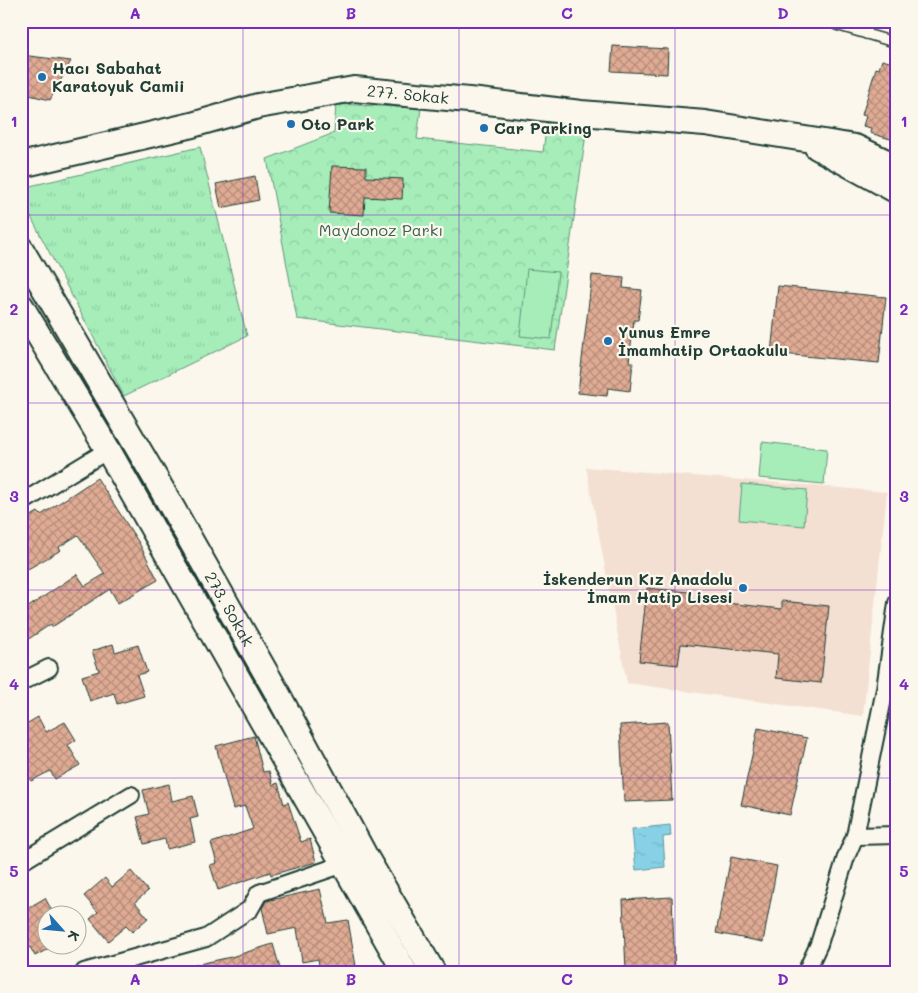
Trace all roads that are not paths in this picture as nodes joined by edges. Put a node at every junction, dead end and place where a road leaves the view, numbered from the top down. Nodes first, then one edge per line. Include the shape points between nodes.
1 (870, 21) edge
2 (836, 25) dead end
3 (866, 34) junction
4 (897, 43) edge
5 (801, 137) junction
6 (21, 165) edge
7 (897, 167) edge
8 (897, 191) edge
9 (21, 249) edge
10 (21, 306) edge
11 (108, 450) junction
12 (21, 503) edge
13 (897, 603) edge
14 (49, 668) dead end
15 (21, 682) edge
16 (131, 795) dead end
17 (897, 835) edge
18 (854, 836) junction
19 (21, 862) edge
20 (344, 864) junction
21 (819, 944) junction
22 (84, 972) edge
23 (405, 972) edge
24 (433, 972) edge
25 (806, 972) edge
26 (819, 972) edge

1 - 3 lane
2 - 3 lane
3 - 4 lane
5 - 6 street, 277. Sokak via 705,123 354,89 258,106
5 - 7 street, 277. Sokak via 855,147
5 - 8 street, 277. Sokak
9 - 24 street, 273. Sokak via 153,474
10 - 11 street, 273. Sokak
11 - 12 street
11 - 20 street, 273. Sokak
13 - 18 street via 885,689
14 - 15 street
16 - 19 street
17 - 18 street
18 - 21 street
20 - 22 street via 259,893 250,910 206,938
20 - 23 street, 273. Sokak
21 - 25 street
21 - 26 street

